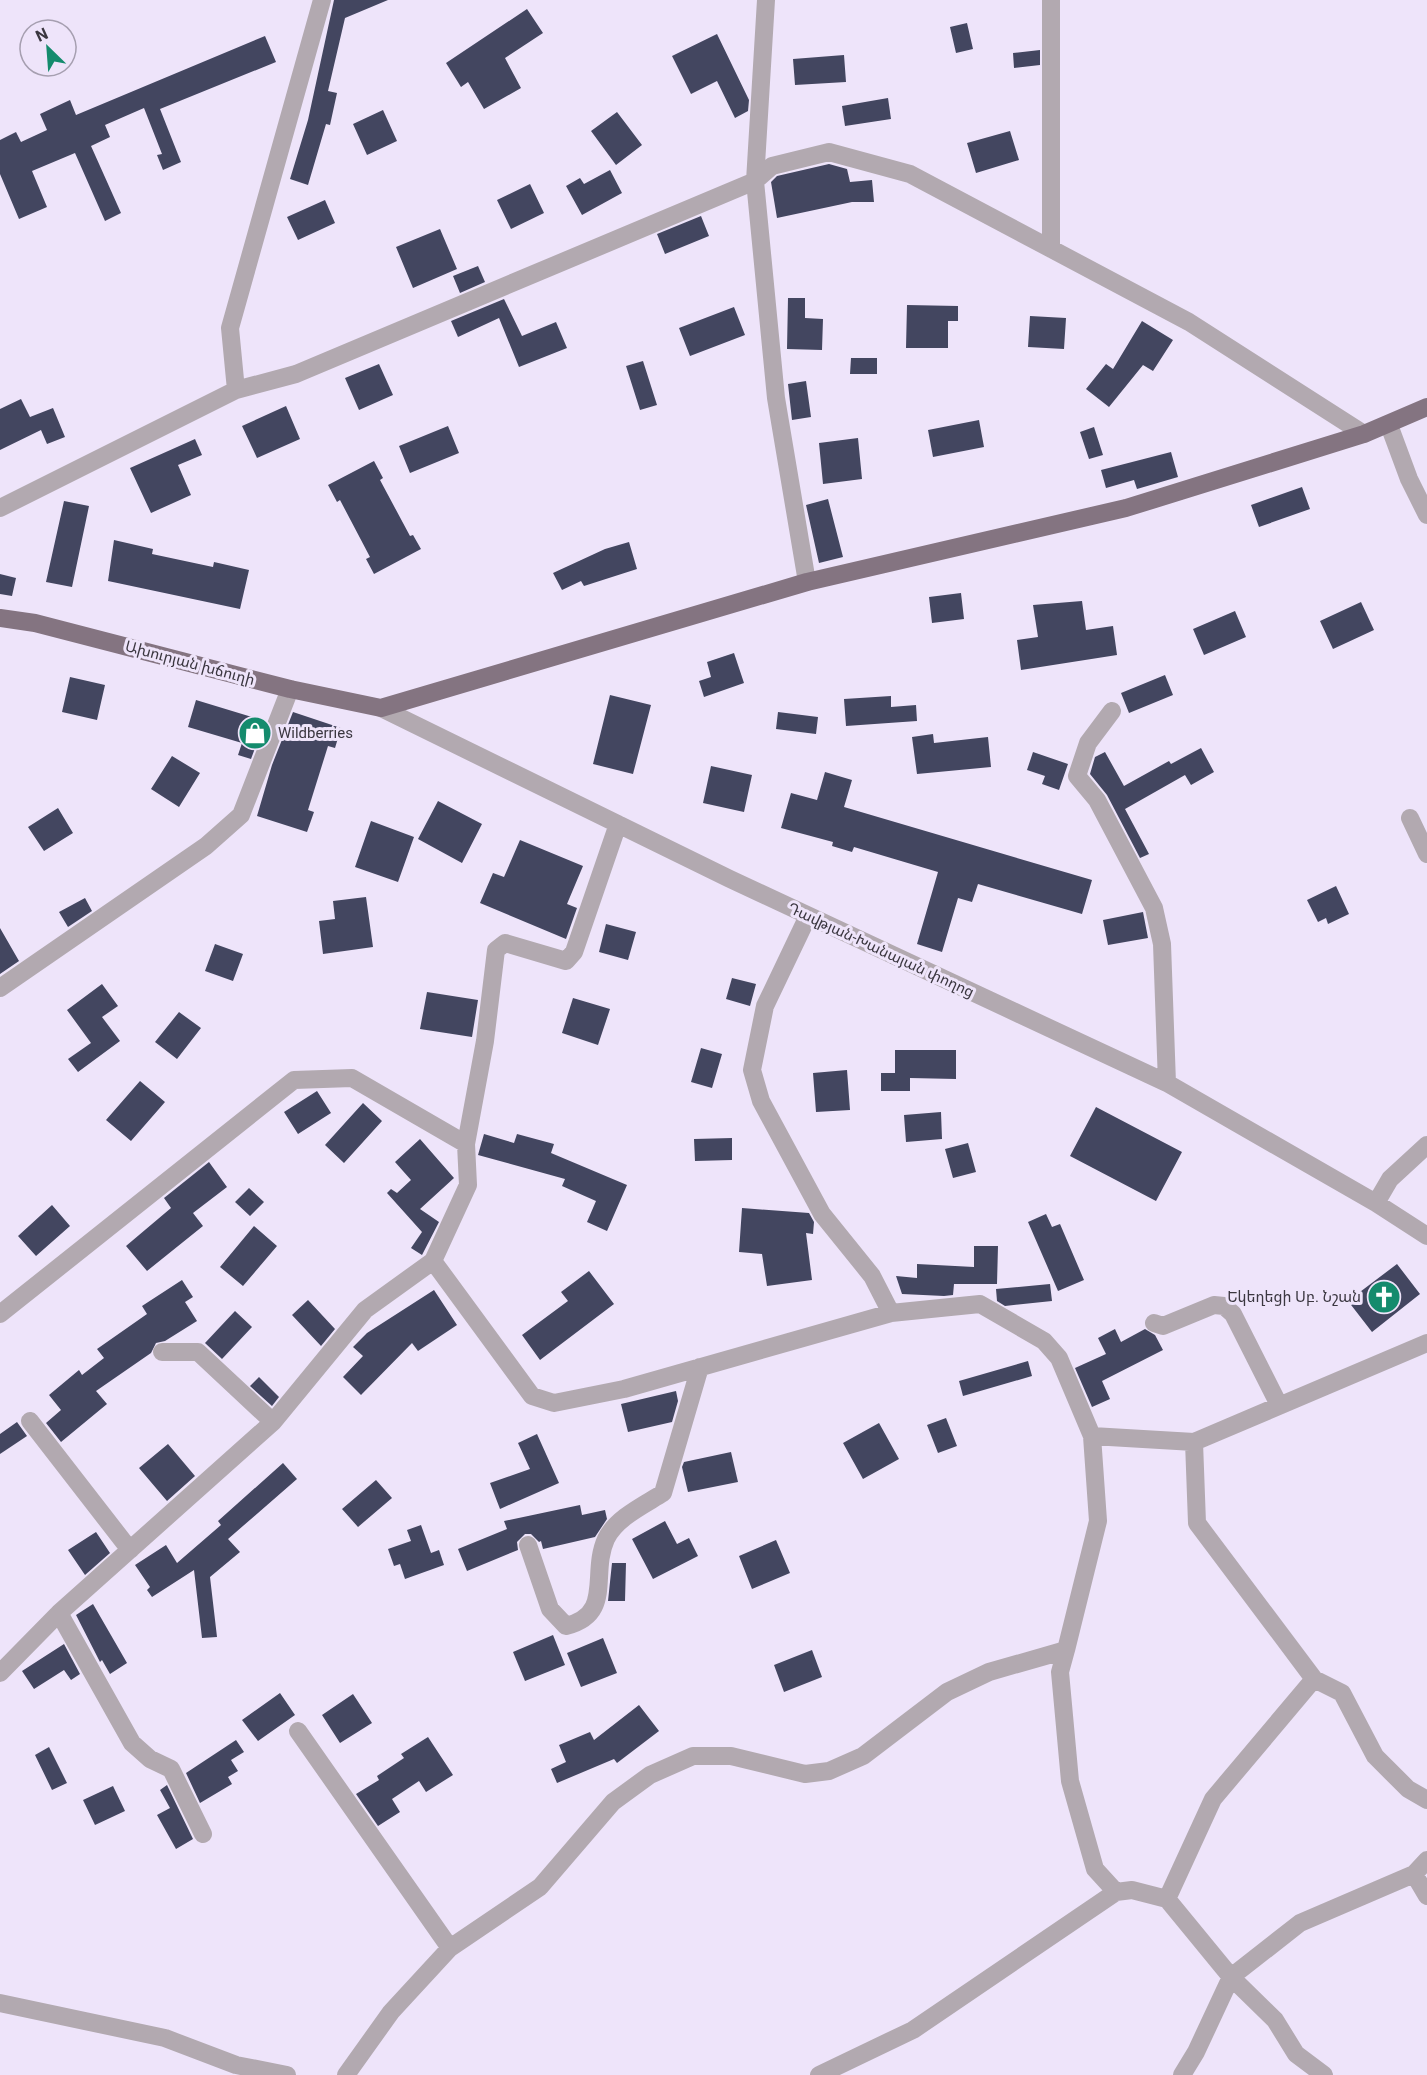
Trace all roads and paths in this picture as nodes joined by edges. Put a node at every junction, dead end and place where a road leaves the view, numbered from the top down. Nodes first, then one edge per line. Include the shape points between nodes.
1 (322, 0) edge
2 (766, 0) edge
3 (1051, 0) edge
4 (755, 181) junction
5 (1051, 249) junction
6 (236, 390) junction
7 (1427, 407) edge
8 (1389, 425) junction
9 (1364, 434) junction
10 (0, 508) edge
11 (1427, 515) edge
12 (807, 582) junction
13 (0, 618) edge
14 (290, 689) junction
15 (381, 708) junction
16 (1112, 711) dead end
17 (1410, 818) dead end
18 (618, 824) junction
19 (1427, 854) edge
20 (808, 916) junction
21 (0, 988) edge
22 (1167, 1083) junction
23 (466, 1144) junction
24 (1427, 1145) edge
25 (1376, 1203) junction
26 (1427, 1236) edge
27 (433, 1261) junction
28 (891, 1313) junction
29 (0, 1314) edge
30 (1154, 1323) dead end
31 (1427, 1342) edge
32 (162, 1352) dead end
33 (700, 1367) junction
34 (1279, 1406) junction
35 (30, 1421) dead end
36 (273, 1422) junction
37 (1092, 1436) junction
38 (1194, 1442) junction
39 (528, 1545) dead end
40 (130, 1550) junction
41 (59, 1613) junction
42 (1066, 1650) junction
43 (0, 1673) edge
44 (1314, 1679) junction
45 (298, 1731) dead end
46 (1427, 1800) edge
47 (203, 1834) dead end
48 (1427, 1860) edge
49 (1414, 1874) junction
50 (1116, 1892) junction
51 (1427, 1896) edge
52 (1167, 1899) junction
53 (450, 1948) junction
54 (1231, 1977) junction
55 (0, 2003) edge
56 (287, 2075) edge
57 (346, 2075) edge
58 (819, 2075) edge
59 (1182, 2075) edge
60 (1324, 2075) edge

1 - 6 street via 230,328
2 - 4 street
3 - 5 street
4 - 5 street via 772,166 828,152 910,174
4 - 6 street via 296,374
4 - 12 street via 776,398
5 - 9 street via 1189,322
6 - 10 street
7 - 8 main road
8 - 9 main road
8 - 11 street
9 - 12 main road via 1126,508
12 - 15 main road
13 - 14 main road, Ախուրյան խճուղի via 34,623
14 - 15 main road, Ախուրյան խճուղի
14 - 21 street via 241,814 206,846
15 - 18 street, Դավթյան-Խանայան փողոց
16 - 22 street via 1088,743 1077,776 1097,800 1154,908 1162,944
17 - 19 street
18 - 20 street, Դավթյան-Խանայան փողոց
18 - 23 street via 574,952 566,961 505,943 496,950 485,1041
20 - 22 street, Դավթյան-Խանայան փողոց
20 - 28 street via 765,1006 752,1070 760,1101 822,1214 872,1276
22 - 25 street, Դավթյան-Խանայան փողոց
23 - 27 street via 468,1185
23 - 29 street via 352,1078 294,1080
24 - 25 street via 1390,1179
25 - 26 street, Դավթյան-Խանայան փողոց
27 - 33 street via 532,1396 554,1403 624,1389
27 - 36 street via 365,1310
28 - 33 street
28 - 37 street via 980,1304 1044,1341 1059,1358
30 - 34 street via 1163,1326 1214,1305 1224,1306 1233,1314
31 - 34 street
32 - 36 street via 198,1352
33 - 39 street via 663,1493 626,1516 606,1538 595,1608 582,1622 566,1626 550,1609
34 - 38 street
35 - 40 street
36 - 40 street
37 - 38 street
37 - 42 street via 1098,1521
38 - 44 street via 1197,1523
40 - 41 street
41 - 43 street
41 - 47 street via 132,1743 150,1759 171,1769
42 - 50 street via 1060,1672 1070,1781 1095,1869
42 - 53 street via 989,1672 947,1692 863,1756 829,1771 805,1774 731,1756 693,1756 650,1775 613,1802 540,1887
44 - 46 street via 1342,1694 1375,1756 1408,1789
44 - 52 street via 1214,1799
45 - 53 street
48 - 49 street
49 - 51 street
49 - 54 street via 1300,1923
50 - 52 street via 1132,1890
50 - 58 street via 913,2030
52 - 54 street
53 - 57 street via 391,2012
54 - 59 street
54 - 60 street via 1275,2020 1296,2054
55 - 56 street via 165,2038 236,2064

